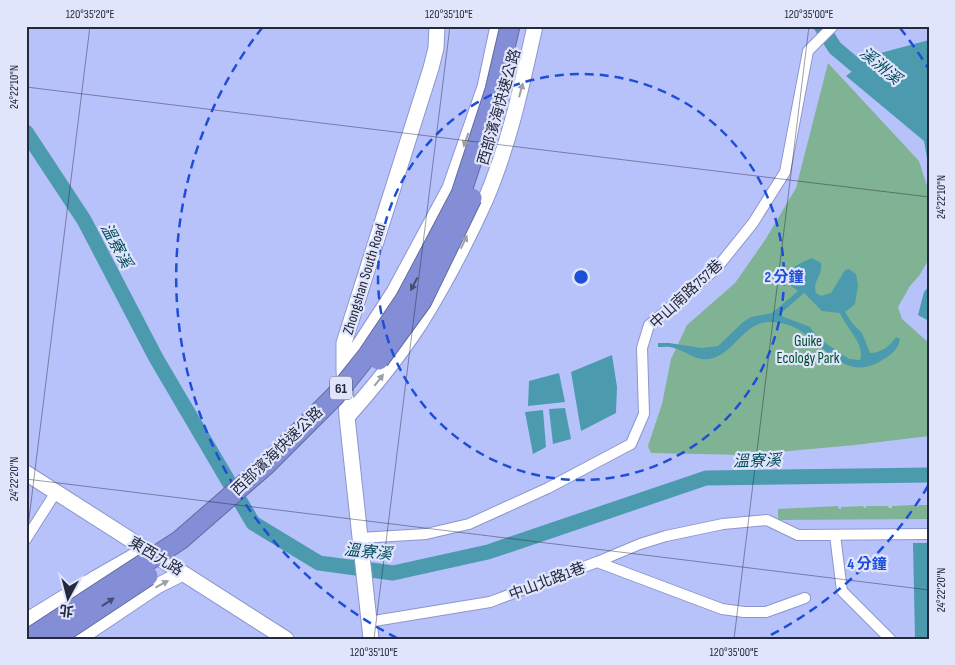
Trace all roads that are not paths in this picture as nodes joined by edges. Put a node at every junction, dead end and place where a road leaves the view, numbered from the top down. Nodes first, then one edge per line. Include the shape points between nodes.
1 (437, 26) edge
2 (498, 26) edge
3 (510, 26) edge
4 (521, 26) edge
5 (534, 26) edge
6 (833, 26) edge
7 (344, 370) junction
8 (347, 417) junction
9 (26, 474) edge
10 (56, 492) junction
11 (929, 534) edge
12 (835, 535) junction
13 (360, 538) junction
14 (26, 539) edge
15 (145, 550) junction
16 (597, 562) junction
17 (183, 573) junction
18 (805, 598) dead end
19 (26, 621) edge
20 (368, 622) junction
21 (28, 639) edge
22 (53, 639) edge
23 (78, 639) edge
24 (286, 639) edge
25 (371, 639) edge
26 (890, 639) edge

1 - 7 street, Zhongshan South Road via 431,68 344,343
2 -> 7 street via 485,87 450,188 394,292
3 -> 21 highway, 西部濱海快速公路 / 61, bridge via 495,90 461,194 406,298 367,356 335,396 273,458 180,540
22 -> 4 highway, 西部濱海快速公路 / 61, bridge via 191,547 342,406 377,363 422,301 472,201 505,96
8 -> 5 street via 380,380 448,277 481,208 505,144 522,88
6 - 13 street, 中山南路757巷 via 808,51 784,172 753,223 716,268 649,325 642,348 644,414 631,444 548,488 469,524 426,534
7 - 8 street, Zhongshan South Road
8 - 13 street, Zhongshan South Road
9 - 10 street, 東西九路
10 - 14 street
10 - 15 street, 東西九路
11 - 12 street
12 - 16 street via 798,535 766,520 731,523 666,536
12 - 26 street via 842,591
13 - 20 street, Zhongshan South Road
15 - 17 street, 東西九路
15 - 19 street
16 - 18 street, 中山北路1巷 via 722,609 766,612
16 - 20 street, 中山北路1巷 via 490,602
23 -> 17 street via 157,586
17 - 24 street, 東西九路
20 - 25 street, Zhongshan South Road

